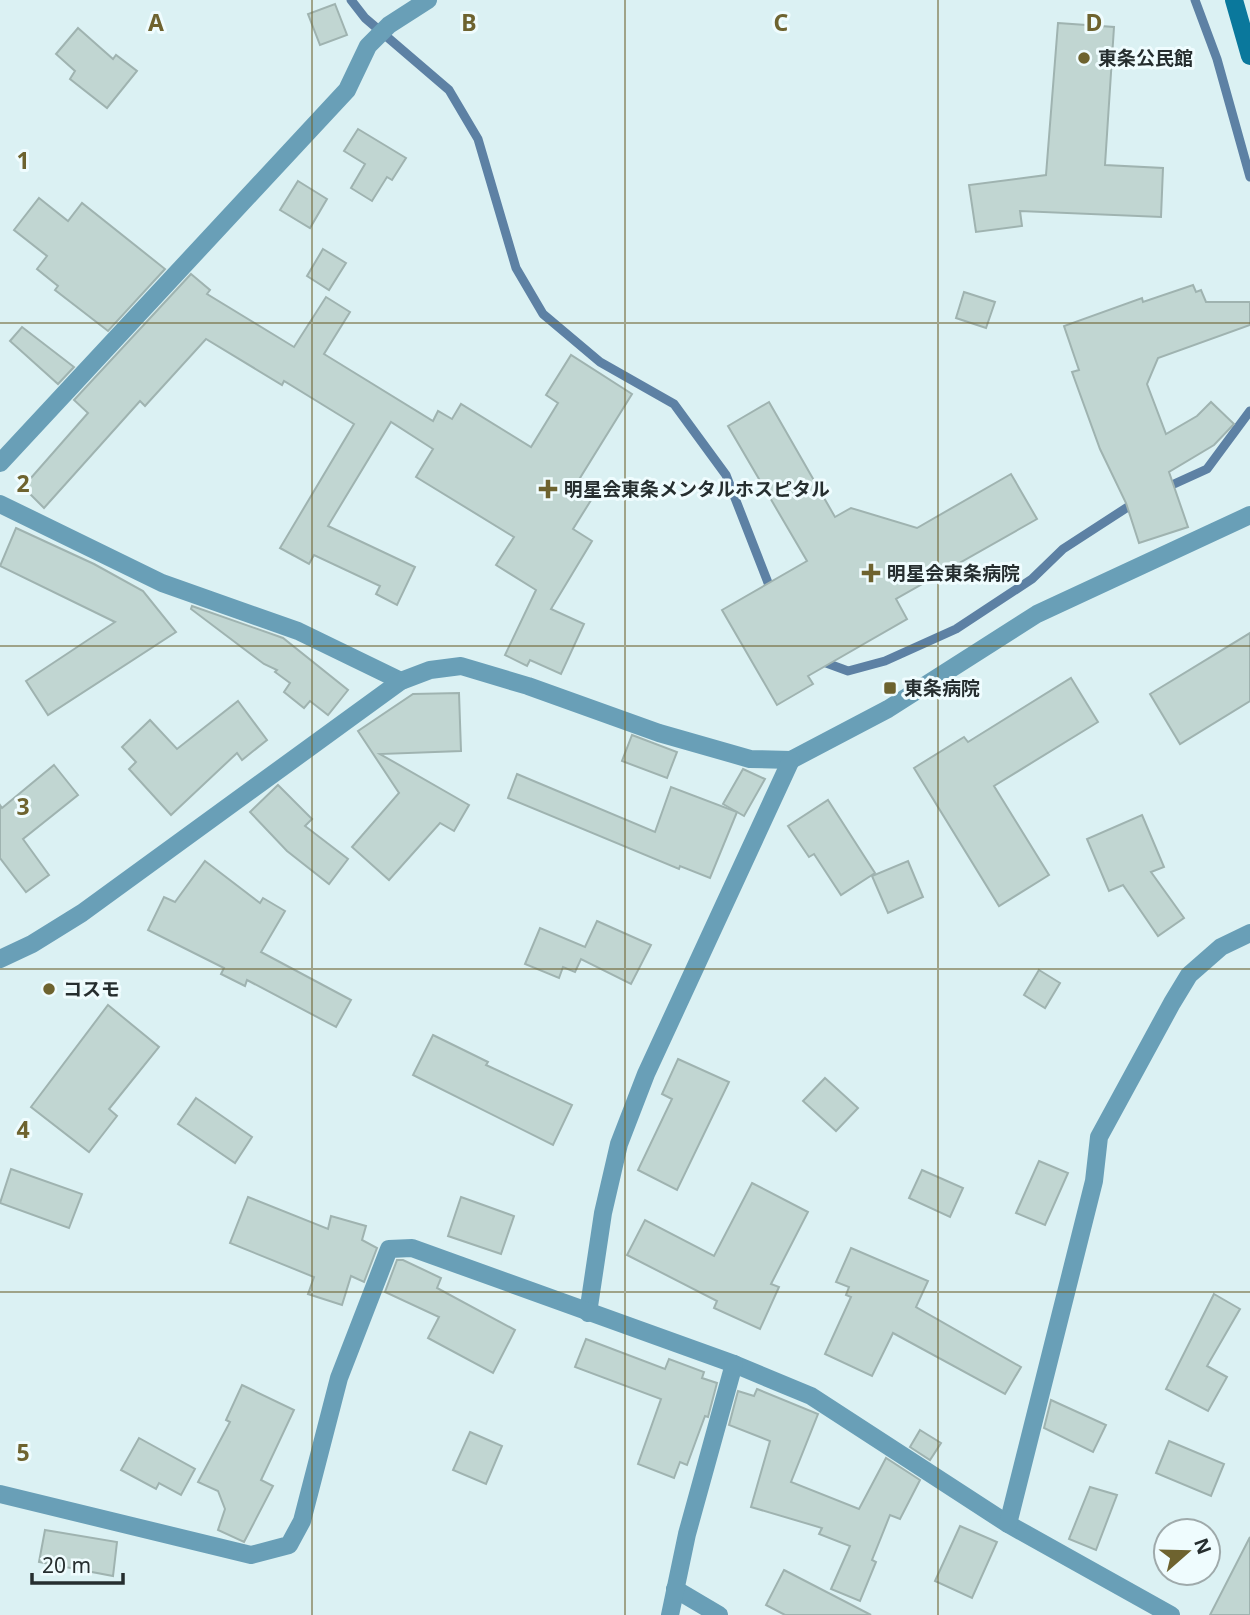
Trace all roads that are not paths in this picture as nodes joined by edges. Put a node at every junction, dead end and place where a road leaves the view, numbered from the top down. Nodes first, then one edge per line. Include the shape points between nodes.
1 (428, 0) edge
2 (1234, 0) edge
3 (1250, 57) edge
4 (0, 463) edge
5 (0, 504) edge
6 (1250, 515) edge
7 (401, 681) junction
8 (791, 760) junction
9 (1250, 933) edge
10 (0, 959) edge
11 (589, 1313) junction
12 (734, 1364) junction
13 (0, 1494) edge
14 (1008, 1524) junction
15 (675, 1590) junction
16 (670, 1615) edge
17 (719, 1615) edge
18 (1171, 1615) edge

1 - 4 street via 389,25 368,46 347,90
2 - 3 main road
5 - 7 street via 162,583 298,631
6 - 8 street via 1037,614 888,709
7 - 8 street via 430,670 461,666 750,759
7 - 10 street via 82,913
8 - 11 street via 618,1144
9 - 14 street via 1221,947 1189,975 1099,1137 1094,1181
11 - 12 street
11 - 13 street via 412,1248 389,1249 339,1378 302,1521 289,1545 251,1555
12 - 14 street via 811,1396
12 - 15 street
14 - 18 street
15 - 16 street
15 - 17 street

